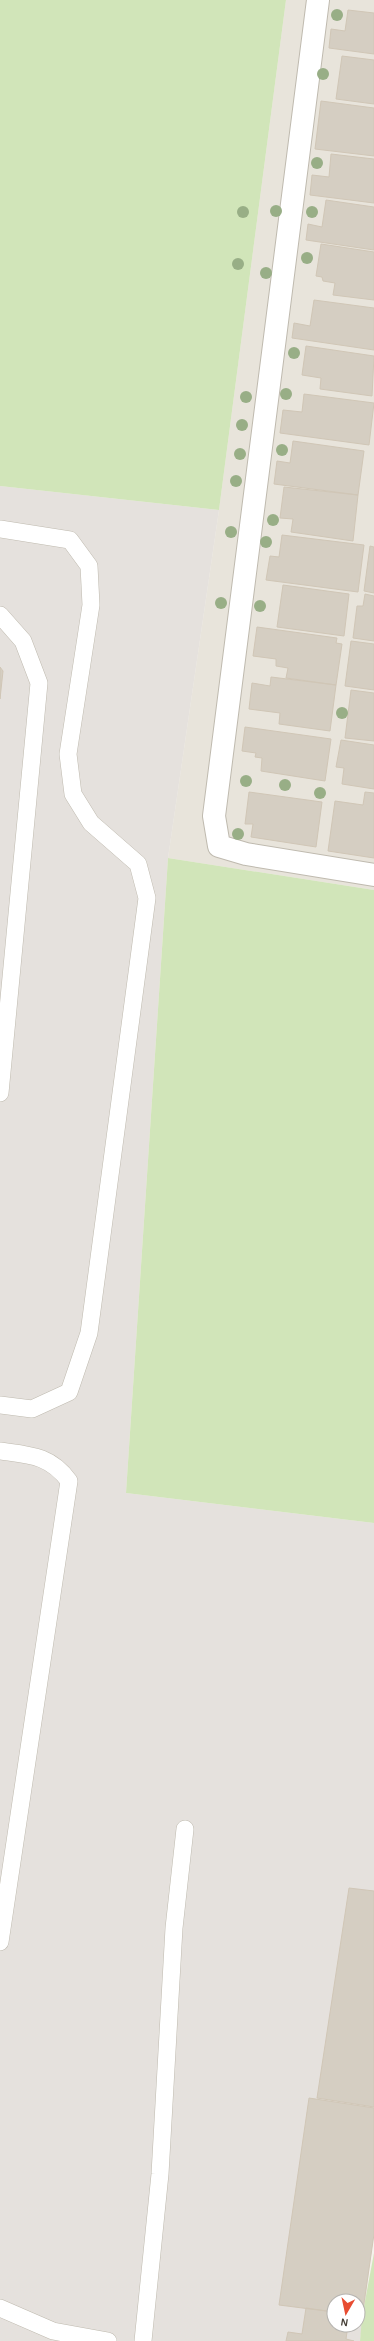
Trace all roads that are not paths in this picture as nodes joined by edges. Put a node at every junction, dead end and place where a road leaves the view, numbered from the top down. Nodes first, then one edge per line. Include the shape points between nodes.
1 (318, 0) edge
2 (0, 529) edge
3 (0, 615) edge
4 (374, 875) edge
5 (0, 1093) edge
6 (0, 1405) edge
7 (0, 1451) edge
8 (185, 1829) dead end
9 (0, 1942) edge
10 (0, 2308) edge
11 (52, 2336) edge
12 (108, 2341) edge
13 (143, 2341) edge

1 - 4 street via 214,816 219,846 246,854
2 - 6 lane via 70,540 89,566 92,605 68,754 73,794 91,822 138,864 147,898 90,1333 69,1392 32,1409
3 - 5 lane via 23,641 39,683
7 - 9 lane via 35,1455 59,1467 69,1481
8 - 13 lane via 174,1928 160,2174
10 - 11 lane
11 - 12 lane

